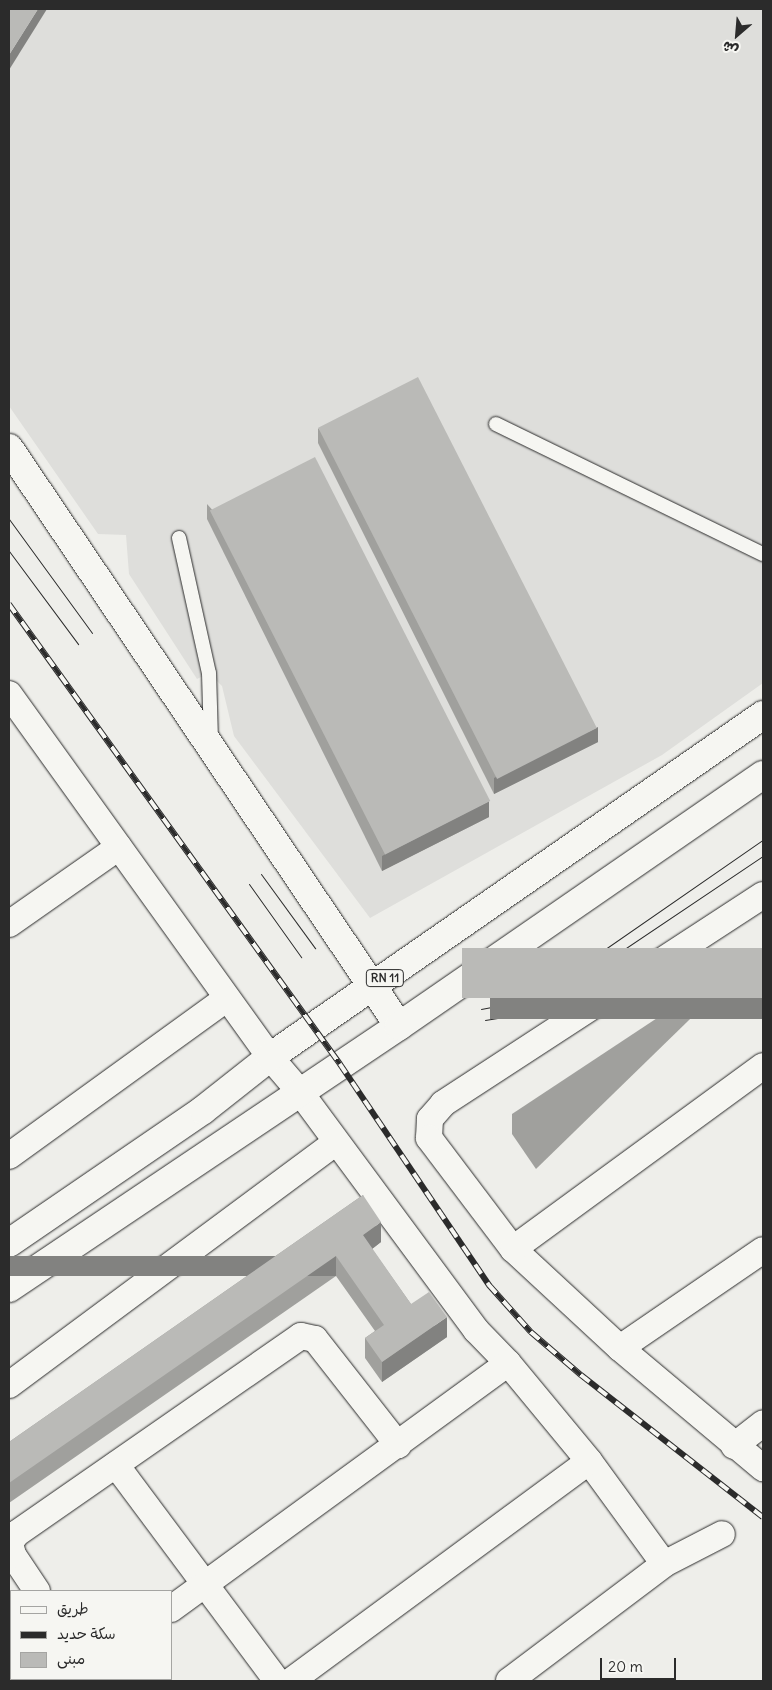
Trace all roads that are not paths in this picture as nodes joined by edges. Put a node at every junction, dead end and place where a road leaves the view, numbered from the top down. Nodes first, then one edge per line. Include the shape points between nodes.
1 (496, 424) dead end
2 (9, 448) edge
3 (178, 538) dead end
4 (763, 554) edge
5 (9, 694) edge
6 (763, 715) edge
7 (211, 751) junction
8 (763, 775) edge
9 (120, 847) junction
10 (763, 895) edge
11 (9, 924) edge
12 (372, 986) junction
13 (226, 999) junction
14 (398, 1026) junction
15 (270, 1058) junction
16 (763, 1066) edge
17 (300, 1092) junction
18 (336, 1142) junction
19 (9, 1156) edge
20 (9, 1243) edge
21 (514, 1249) junction
22 (763, 1250) edge
23 (9, 1288) edge
24 (620, 1348) junction
25 (508, 1363) junction
26 (9, 1385) edge
27 (763, 1422) edge
28 (398, 1444) junction
29 (734, 1446) junction
30 (589, 1461) junction
31 (116, 1465) junction
32 (763, 1468) edge
33 (722, 1534) dead end
34 (664, 1564) junction
35 (206, 1584) junction
36 (36, 1590) edge
37 (172, 1608) edge
38 (523, 1677) edge
39 (277, 1681) edge
40 (291, 1681) edge

1 - 4 lane
2 - 7 main road
3 - 7 lane via 209,673
5 - 9 street
6 - 12 main road, RN 11
7 - 12 main road
8 - 14 main road
9 - 11 street
9 - 13 street
10 - 21 street via 444,1104 430,1118 429,1138
12 - 14 main road
12 - 15 main road, RN 11
13 - 15 street
13 - 19 street
14 - 17 main road
15 - 17 street
15 - 20 main road, RN 11 via 203,1110
16 - 21 street
17 - 18 street
17 - 23 main road
18 - 25 street via 476,1330
18 - 26 street
21 - 24 street
22 - 24 street
24 - 29 street
25 - 28 street
25 - 30 street
27 - 29 street
28 - 31 street via 315,1339 308,1335 301,1336
28 - 35 street
29 - 32 street
30 - 34 street
30 - 40 street
31 - 35 street
31 - 36 street via 16,1534 10,1543 12,1555
33 - 34 street
34 - 38 street
35 - 37 street
35 - 39 street

